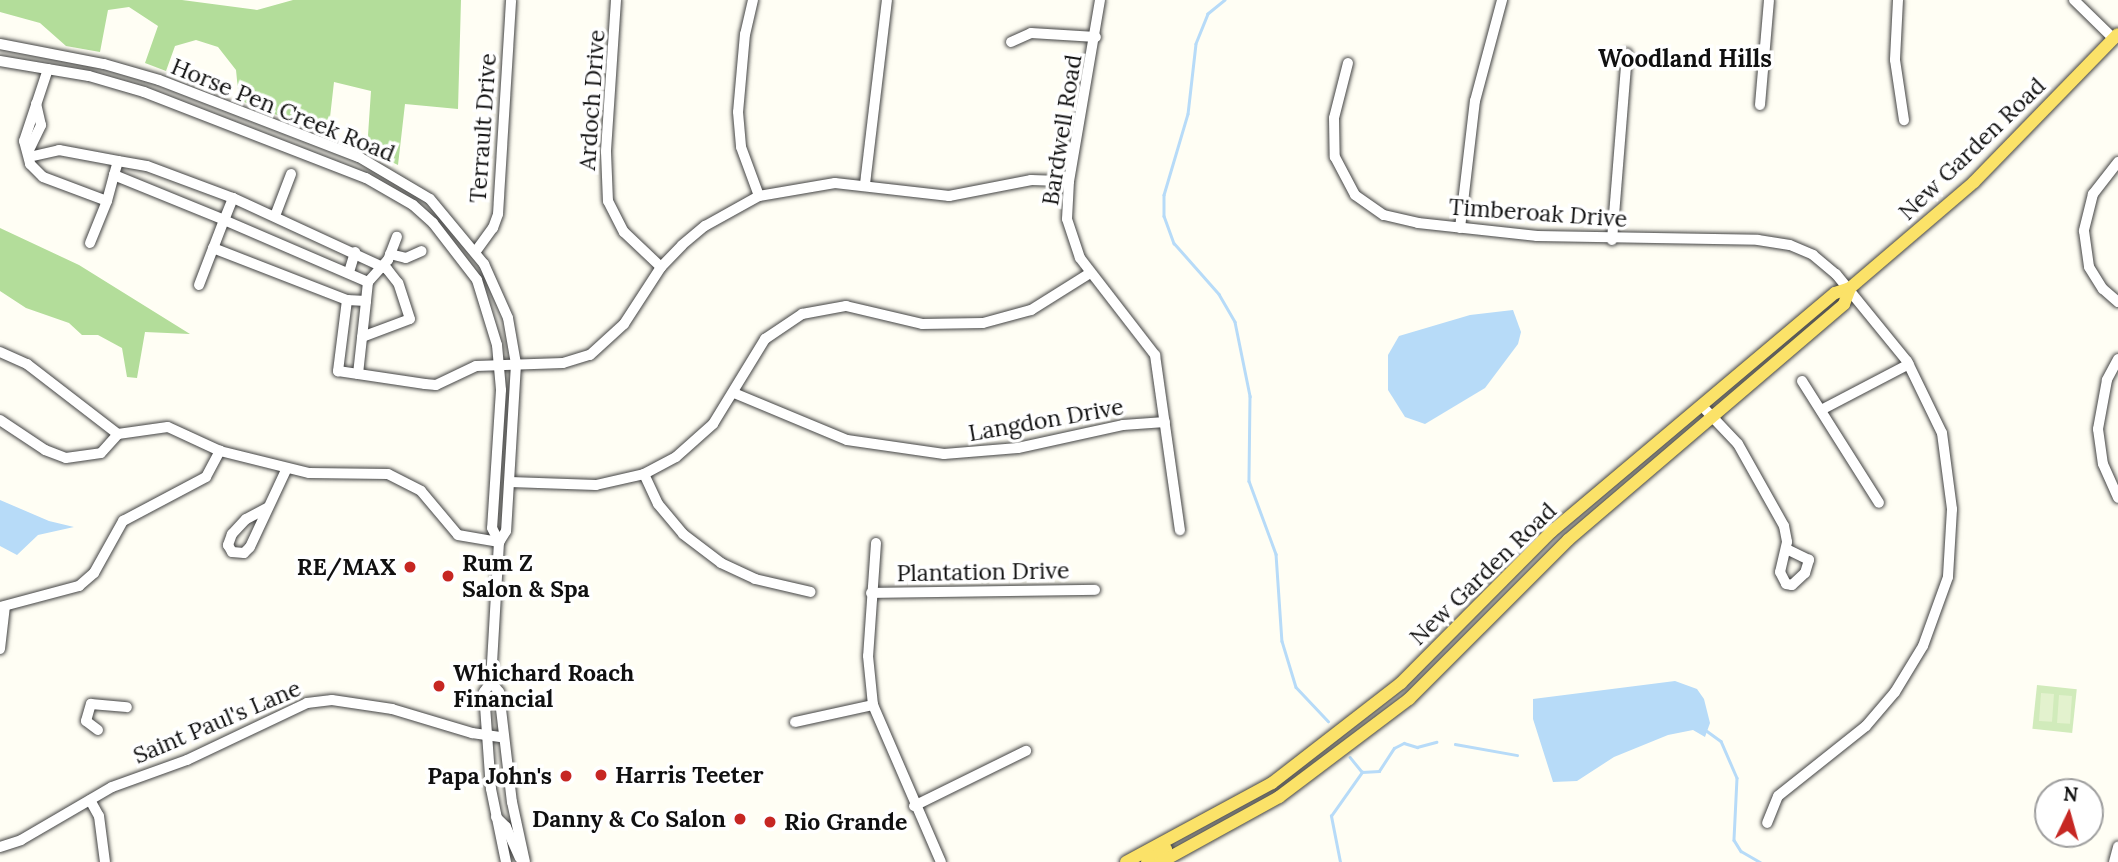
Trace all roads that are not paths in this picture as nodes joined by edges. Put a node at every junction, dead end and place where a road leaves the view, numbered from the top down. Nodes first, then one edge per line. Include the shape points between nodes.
1 (511, 0) edge
2 (616, 0) edge
3 (753, 0) edge
4 (887, 0) edge
5 (1101, 0) edge
6 (1502, 0) edge
7 (1769, 0) edge
8 (1898, 0) edge
9 (2074, 0) edge
10 (1096, 37) junction
11 (2116, 37) edge
12 (1011, 42) dead end
13 (0, 44) edge
14 (1626, 54) dead end
15 (0, 61) edge
16 (1348, 63) dead end
17 (48, 69) junction
18 (1760, 105) dead end
19 (1904, 120) dead end
20 (29, 155) junction
21 (118, 161) junction
22 (2118, 162) edge
23 (291, 174) dead end
24 (114, 176) junction
25 (1069, 181) junction
26 (865, 184) junction
27 (759, 196) junction
28 (233, 198) junction
29 (107, 201) junction
30 (275, 216) junction
31 (224, 220) junction
32 (1460, 228) junction
33 (397, 237) dead end
34 (1612, 240) junction
35 (90, 243) dead end
36 (213, 248) junction
37 (355, 251) junction
38 (422, 251) dead end
39 (476, 251) junction
40 (390, 254) junction
41 (380, 267) junction
42 (661, 267) junction
43 (349, 272) junction
44 (1090, 273) junction
45 (368, 282) junction
46 (199, 285) dead end
47 (1850, 288) junction
48 (347, 300) junction
49 (366, 301) junction
50 (2118, 302) edge
51 (362, 337) junction
52 (0, 352) edge
53 (2118, 359) edge
54 (516, 364) junction
55 (1909, 364) junction
56 (500, 365) junction
57 (358, 374) junction
58 (1802, 381) dead end
59 (734, 393) junction
60 (1702, 406) junction
61 (1821, 410) junction
62 (1712, 419) junction
63 (0, 420) edge
64 (1165, 422) junction
65 (118, 433) junction
66 (1661, 441) junction
67 (220, 451) junction
68 (1672, 452) junction
69 (287, 468) junction
70 (644, 474) junction
71 (510, 482) junction
72 (2118, 498) edge
73 (1879, 503) dead end
74 (267, 508) junction
75 (1180, 530) dead end
76 (499, 542) junction
77 (876, 543) dead end
78 (1786, 549) dead end
79 (1503, 580) junction
80 (1095, 590) dead end
81 (811, 592) dead end
82 (871, 593) junction
83 (3, 607) edge
84 (1470, 614) junction
85 (1489, 618) junction
86 (0, 649) edge
87 (1457, 650) junction
88 (1433, 652) junction
89 (491, 682) junction
90 (1421, 687) junction
91 (873, 705) junction
92 (127, 706) dead end
93 (795, 722) dead end
94 (99, 730) dead end
95 (485, 736) junction
96 (502, 737) junction
97 (1026, 751) dead end
98 (491, 789) junction
99 (90, 800) junction
100 (512, 802) junction
101 (914, 806) junction
102 (496, 817) junction
103 (1767, 823) dead end
104 (1163, 843) junction
105 (0, 847) edge
106 (2118, 847) edge
107 (105, 862) edge
108 (506, 862) edge
109 (524, 862) edge
110 (941, 862) edge
111 (1126, 862) edge
112 (1147, 862) edge
113 (1161, 862) edge
114 (2114, 862) edge

1 - 39 street, Terrault Drive via 498,214
2 - 42 street, Ardoch Drive via 606,152 608,201 624,232
3 - 27 street via 738,112 741,147
4 - 26 street
5 - 10 street, Bardwell Road
6 - 32 street via 1475,102
7 - 18 street
8 - 19 street via 1895,60
9 - 11 street
10 - 12 street via 1031,33
10 - 25 street, Bardwell Road
11 - 47 main road, New Garden Road via 1974,183
13 - 39 street, Horse Pen Creek Road via 159,80 358,156 425,195
14 - 34 street
15 - 17 street, Horse Pen Creek Road
16 - 32 street, Timberoak Drive via 1332,137 1348,185 1384,215
17 - 20 street via 36,104 41,125
17 - 56 street, Horse Pen Creek Road via 144,92 366,178 413,205 458,251 477,280
20 - 21 street via 59,150
20 - 29 street via 43,177
21 - 24 street
21 - 28 street via 159,170
22 - 50 street via 2093,194 2084,231 2090,267 2103,289
23 - 30 street
24 - 29 street
24 - 31 street
25 - 26 street via 1030,180 948,196
25 - 44 street, Bardwell Road via 1069,231
26 - 27 street via 802,185
27 - 42 street via 705,226
28 - 30 street
28 - 31 street
29 - 35 street
30 - 37 street
31 - 36 street
31 - 43 street
32 - 34 street, Timberoak Drive
33 - 40 street
34 - 47 street, Timberoak Drive via 1772,241 1813,255
36 - 46 street
36 - 48 street
37 - 41 street
37 - 43 street
38 - 40 street via 406,258
39 - 54 street, Horse Pen Creek Road via 501,298
40 - 41 street
41 - 45 street
41 - 51 street via 398,283 410,320
42 - 54 street via 624,324 590,355 563,363
43 - 45 street
44 - 59 street via 1031,310 983,323 922,324 853,307 818,309 784,324 765,339
44 - 64 street, Bardwell Road via 1155,355
45 - 49 street
47 - 55 street, Timberoak Drive
47 - 60 main road, New Garden Road via 1835,293
47 - 62 main road, New Garden Road via 1844,304
48 - 49 street
48 - 57 street via 338,371
49 - 51 street
51 - 57 street
52 - 65 street via 16,357
53 - 72 street via 2102,400 2098,429 2103,464
54 - 56 street
54 - 71 street, Horse Pen Creek Road
55 - 61 street
55 - 103 street, Timberoak Drive via 1942,433 1948,472 1953,555 1941,601 1923,646 1895,692 1866,726 1778,796
56 - 57 street via 476,366 436,385
56 - 76 street, Horse Pen Creek Road via 492,528
58 - 61 street
59 - 64 street, Langdon Drive via 847,440 944,454 1018,448 1122,425
59 - 70 street via 698,439
60 - 62 street
60 - 66 main road, New Garden Road
61 - 73 street
62 - 68 main road, New Garden Road
62 - 78 street via 1749,461 1784,526
63 - 65 street via 45,450 66,458 101,453
64 - 75 street, Bardwell Road
65 - 67 street via 168,427
66 - 68 main road
66 - 79 main road, New Garden Road via 1551,533
67 - 69 street
67 - 83 street via 206,477 123,521 87,580 72,590 25,597
68 - 85 main road, New Garden Road via 1568,540
69 - 74 street
69 - 76 street via 320,475 388,474 421,491 458,535
70 - 71 street via 596,485
70 - 81 street via 658,504 684,534 721,563 755,579
71 - 76 street, Horse Pen Creek Road via 506,531
74 - 74 street via 238,527 229,541 232,552 247,551
76 - 89 street, Horse Pen Creek Road
77 - 82 street
79 - 84 main road, New Garden Road
79 - 85 main road via 1483,610
80 - 82 street, Plantation Drive
82 - 91 street
83 - 86 street
84 - 87 main road via 1474,622
84 - 88 main road, New Garden Road
85 - 87 main road, New Garden Road
87 - 90 main road, New Garden Road
88 - 90 main road via 1413,679
88 - 104 main road, New Garden Road via 1272,783
89 - 95 street, Horse Pen Creek Road via 484,692
89 - 96 street, Horse Pen Creek Road via 499,692
90 - 113 main road, New Garden Road via 1279,797
91 - 93 street
91 - 101 street
92 - 94 street via 90,704 86,721
95 - 96 street, Saint Paul's Lane
95 - 98 street, Horse Pen Creek Road
95 - 99 street, Saint Paul's Lane via 392,709 316,701
96 - 100 street, Horse Pen Creek Road
97 - 101 street
98 - 100 street
98 - 102 street, Horse Pen Creek Road
99 - 105 street, Saint Paul's Lane via 21,840
99 - 107 street via 99,816
100 - 109 street, Horse Pen Creek Road
101 - 110 street
102 - 108 street, Horse Pen Creek Road
102 - 109 street
104 - 111 main road, New Garden Road
104 - 112 main road via 1166,850
106 - 114 street

